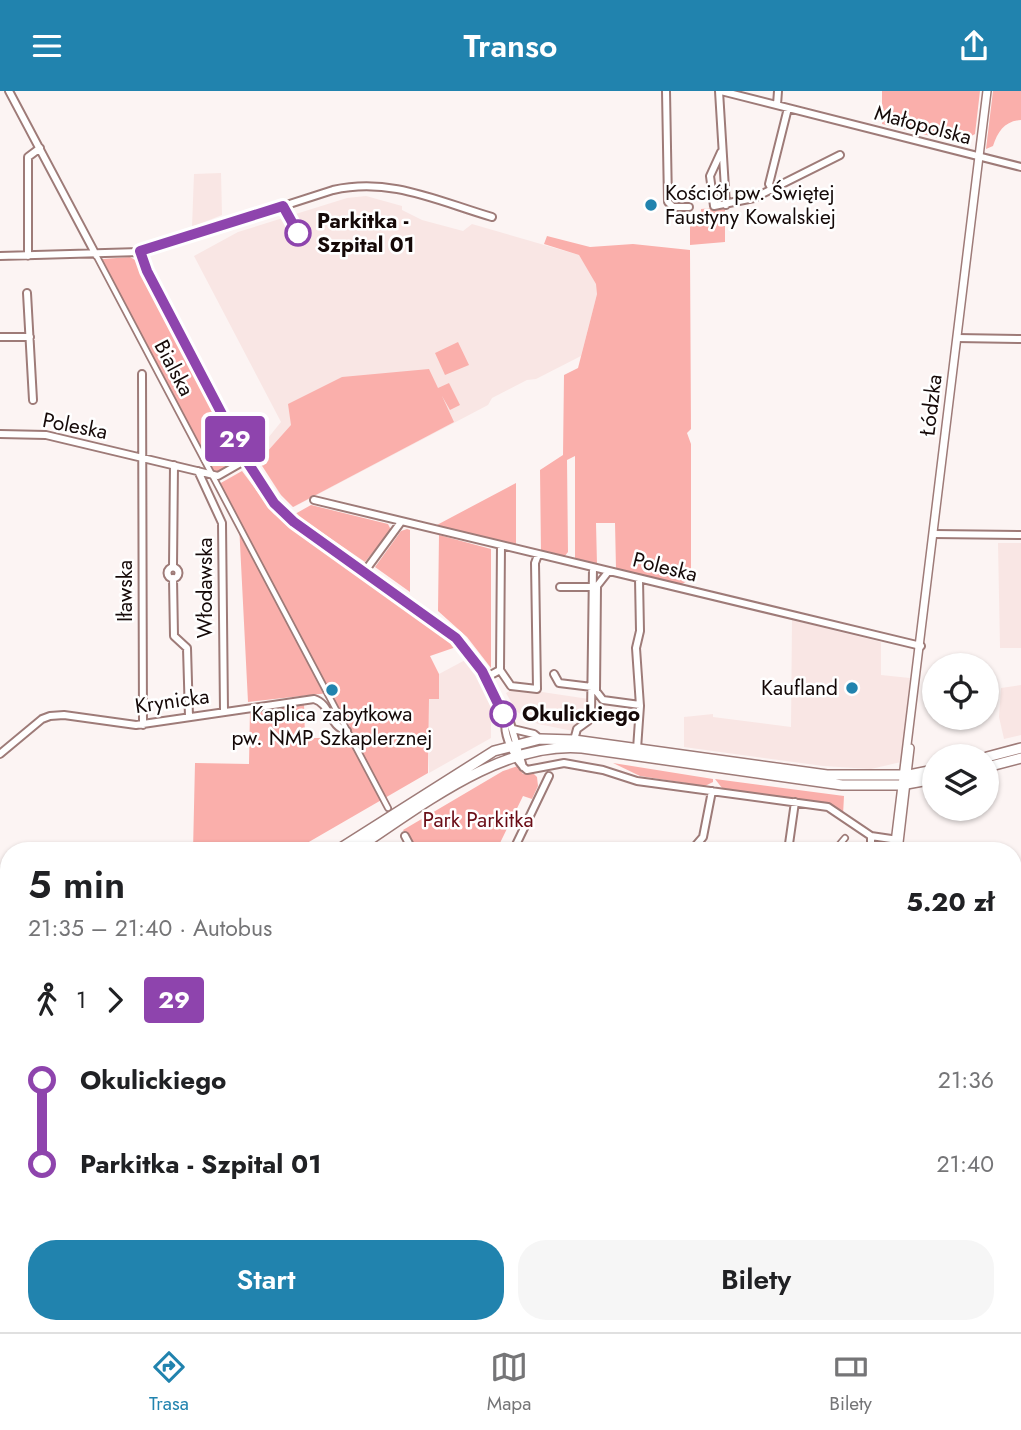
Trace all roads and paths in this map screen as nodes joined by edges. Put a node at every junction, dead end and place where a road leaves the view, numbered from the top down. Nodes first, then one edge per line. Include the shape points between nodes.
1 (9, 91) edge
2 (666, 91) edge
3 (720, 91) edge
4 (778, 91) edge
5 (987, 91) edge
6 (776, 104) junction
7 (788, 108) junction
8 (40, 148) junction
9 (721, 152) junction
10 (840, 156) dead end
11 (979, 158) junction
12 (1021, 167) edge
13 (772, 190) junction
14 (726, 205) junction
15 (689, 207) dead end
16 (492, 217) dead end
17 (140, 251) junction
18 (96, 255) junction
19 (0, 256) edge
20 (28, 256) junction
21 (27, 293) dead end
22 (0, 337) edge
23 (30, 337) junction
24 (957, 338) junction
25 (1021, 339) edge
26 (142, 374) dead end
27 (33, 400) dead end
28 (0, 434) edge
29 (143, 458) junction
30 (246, 460) junction
31 (173, 465) junction
32 (198, 471) junction
33 (211, 475) junction
34 (314, 501) dead end
35 (401, 522) junction
36 (934, 534) junction
37 (1021, 535) edge
38 (501, 545) junction
39 (538, 555) junction
40 (593, 568) junction
41 (365, 571) junction
42 (608, 572) junction
43 (639, 579) junction
44 (560, 587) dead end
45 (592, 587) junction
46 (921, 646) junction
47 (500, 670) junction
48 (554, 674) dead end
49 (485, 677) junction
50 (592, 687) junction
51 (640, 705) junction
52 (224, 711) junction
53 (189, 717) junction
54 (506, 720) junction
55 (143, 725) junction
56 (513, 729) junction
57 (346, 731) junction
58 (540, 739) junction
59 (574, 740) junction
60 (1021, 748) edge
61 (517, 749) junction
62 (637, 749) junction
63 (0, 754) edge
64 (999, 754) edge
65 (1021, 758) edge
66 (999, 764) edge
67 (922, 774) edge
68 (548, 776) dead end
69 (922, 779) edge
70 (905, 780) junction
71 (712, 791) junction
72 (795, 803) junction
73 (388, 808) dead end
74 (405, 836) dead end
75 (870, 836) junction
76 (845, 838) dead end
77 (897, 840) joint
78 (342, 842) edge
79 (367, 842) edge
80 (408, 842) edge
81 (517, 842) edge
82 (699, 842) edge
83 (789, 842) edge
84 (842, 842) edge
85 (870, 842) edge

1 - 8 street, Bialska
2 - 15 street via 668,202 673,207
3 - 6 street, Małopolska
3 - 9 street
4 - 6 street
5 - 11 street, Łódzka
6 - 7 street, Małopolska
7 - 11 street, Małopolska
7 - 13 street via 769,184
8 - 18 street, Bialska
8 - 20 street via 28,156
9 - 14 street
9 - 14 street via 710,176 713,205
10 - 13 street
11 - 12 street, Małopolska
11 - 24 street, Łódzka
13 - 14 street
16 - 17 street via 389,186 360,185
17 - 18 street
17 - 30 street
18 - 20 street
18 - 33 street, Bialska
19 - 20 street
21 - 23 street
22 - 23 street
23 - 27 street
24 - 25 street
24 - 36 street, Łódzka
26 - 29 street
28 - 29 street, Poleska via 46,435
29 - 31 street, Poleska
29 - 55 street, Iławska
30 - 33 street via 218,476
30 - 41 street via 274,503
31 - 32 street, Poleska
31 - 53 street via 173,567 168,573 173,578 174,632 187,648
32 - 33 street, Poleska
32 - 52 street, Włodawska via 222,523
33 - 57 street, Bialska
34 - 35 street, Poleska
35 - 38 street, Poleska
35 - 41 street
36 - 37 street
36 - 46 street, Łódzka
38 - 39 street, Poleska
38 - 47 street
39 - 40 street, Poleska
39 - 47 street via 537,688 510,686
40 - 42 street, Poleska
40 - 45 street
41 - 49 street via 456,638
42 - 43 street, Poleska
42 - 51 street via 597,586 596,691 603,700
43 - 46 street, Poleska
43 - 51 street via 636,648
44 - 45 street
45 - 50 street
46 - 70 street, Łódzka
47 - 49 street
48 - 50 street via 559,683
49 - 54 street
50 - 59 street via 590,717 577,729
51 - 62 street
52 - 53 street, Krynicka
52 - 57 street, Krynicka via 317,699
53 - 55 street, Krynicka
54 - 56 street
54 - 61 street via 504,726
55 - 63 street, Krynicka via 64,715 45,717
56 - 58 street
56 - 61 street
57 - 73 street, Bialska
58 - 59 main road
58 - 61 main road
59 - 62 main road
60 - 64 main road
61 - 70 main road via 568,747 842,785
61 - 71 street via 527,770 564,763 603,769 637,781
61 - 78 main road via 488,755
61 - 79 main road
62 - 70 main road via 827,775
65 - 66 main road
67 - 70 main road
68 - 81 street
69 - 70 main road
70 - 77 street, Łódzka
71 - 72 street
71 - 82 street
72 - 75 street via 828,807
72 - 83 street
74 - 80 street
75 - 77 street
75 - 85 street
76 - 84 street

